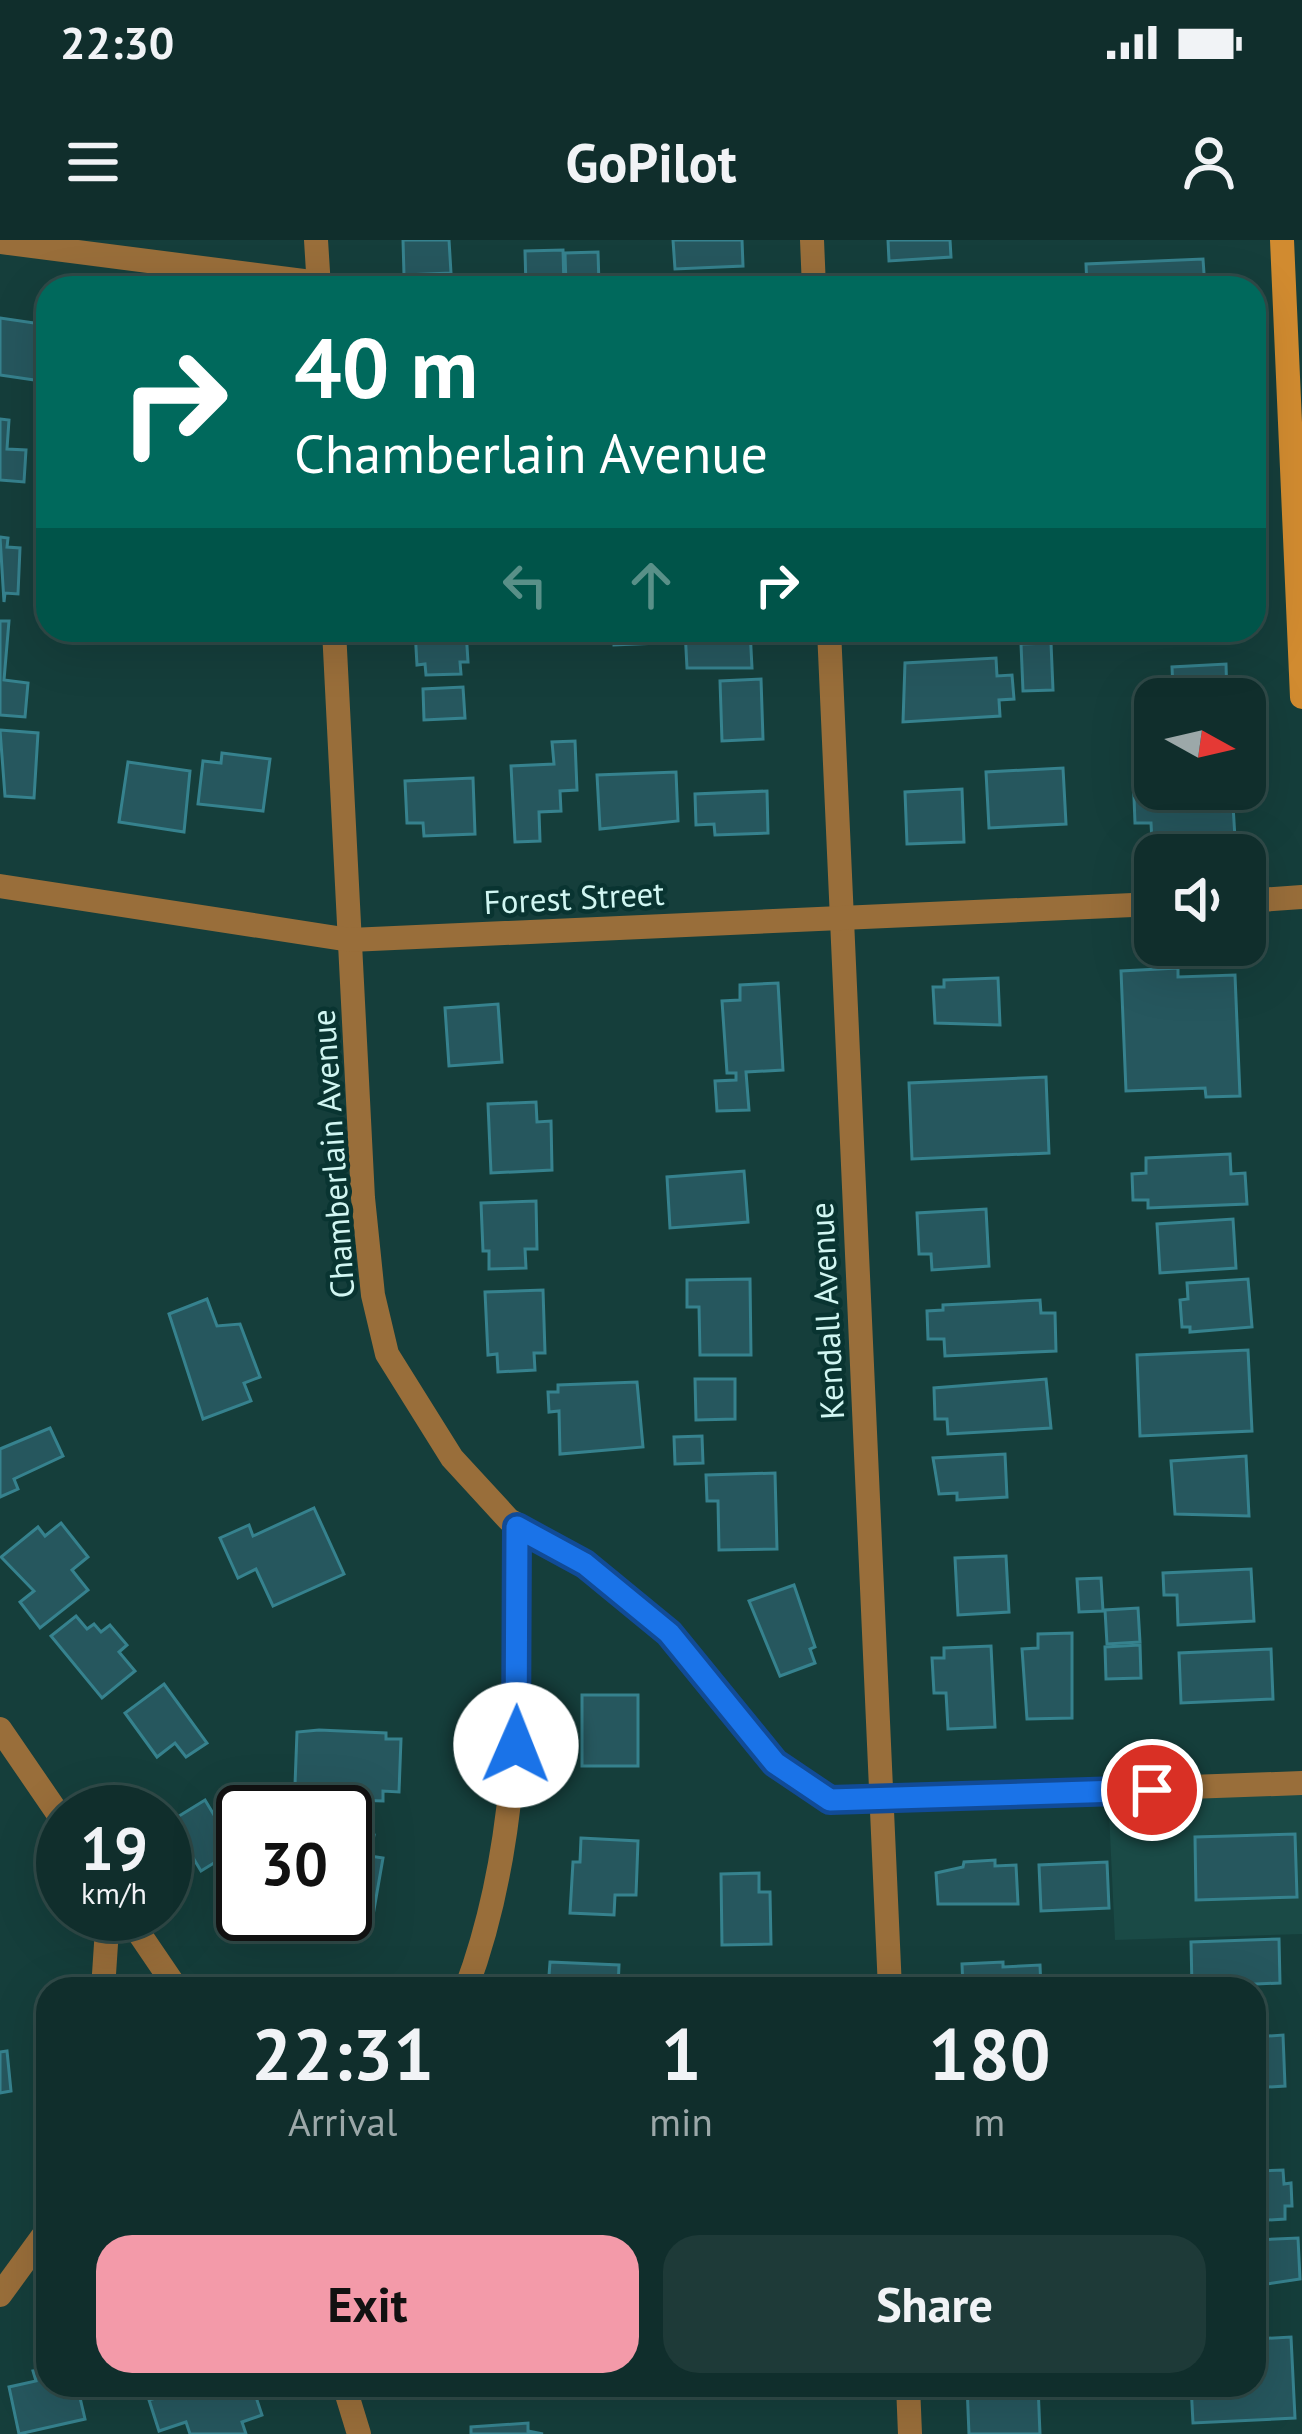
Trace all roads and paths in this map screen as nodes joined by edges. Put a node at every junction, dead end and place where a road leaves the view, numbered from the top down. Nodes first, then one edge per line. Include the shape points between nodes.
1 (316, 240) edge
2 (812, 240) edge
3 (1282, 240) edge
4 (0, 242) edge
5 (246, 276) edge
6 (318, 276) edge
7 (814, 276) edge
8 (335, 642) edge
9 (830, 642) edge
10 (1302, 697) edge
11 (0, 886) edge
12 (1302, 898) edge
13 (1266, 900) edge
14 (1134, 905) edge
15 (842, 917) junction
16 (350, 940) junction
17 (517, 1527) junction
18 (0, 1729) edge
19 (1302, 1783) edge
20 (38, 1785) edge
21 (881, 1801) junction
22 (106, 1941) edge
23 (144, 1941) edge
24 (104, 1977) edge
25 (169, 1977) edge
26 (469, 1977) edge
27 (889, 1977) edge
28 (36, 2246) edge
29 (0, 2295) edge
30 (347, 2397) edge
31 (908, 2397) edge
32 (358, 2434) edge
33 (910, 2434) edge

1 - 6 street
2 - 7 street
3 - 10 street
4 - 5 street
8 - 16 street, Chamberlain Avenue
9 - 15 street, Kendall Avenue
11 - 16 street, Forest Street
12 - 13 street
14 - 15 street, Forest Street
15 - 16 street, Forest Street
15 - 21 street, Kendall Avenue
16 - 17 street, Chamberlain Avenue via 363,1198 387,1354 452,1459
17 - 21 street, Chamberlain Avenue via 585,1564 669,1633 788,1772 830,1800
17 - 26 street via 515,1769 501,1867
18 - 20 street
19 - 21 street, Chamberlain Avenue
21 - 27 street, Kendall Avenue
22 - 24 street
23 - 25 street
28 - 29 street
30 - 32 street
31 - 33 street

